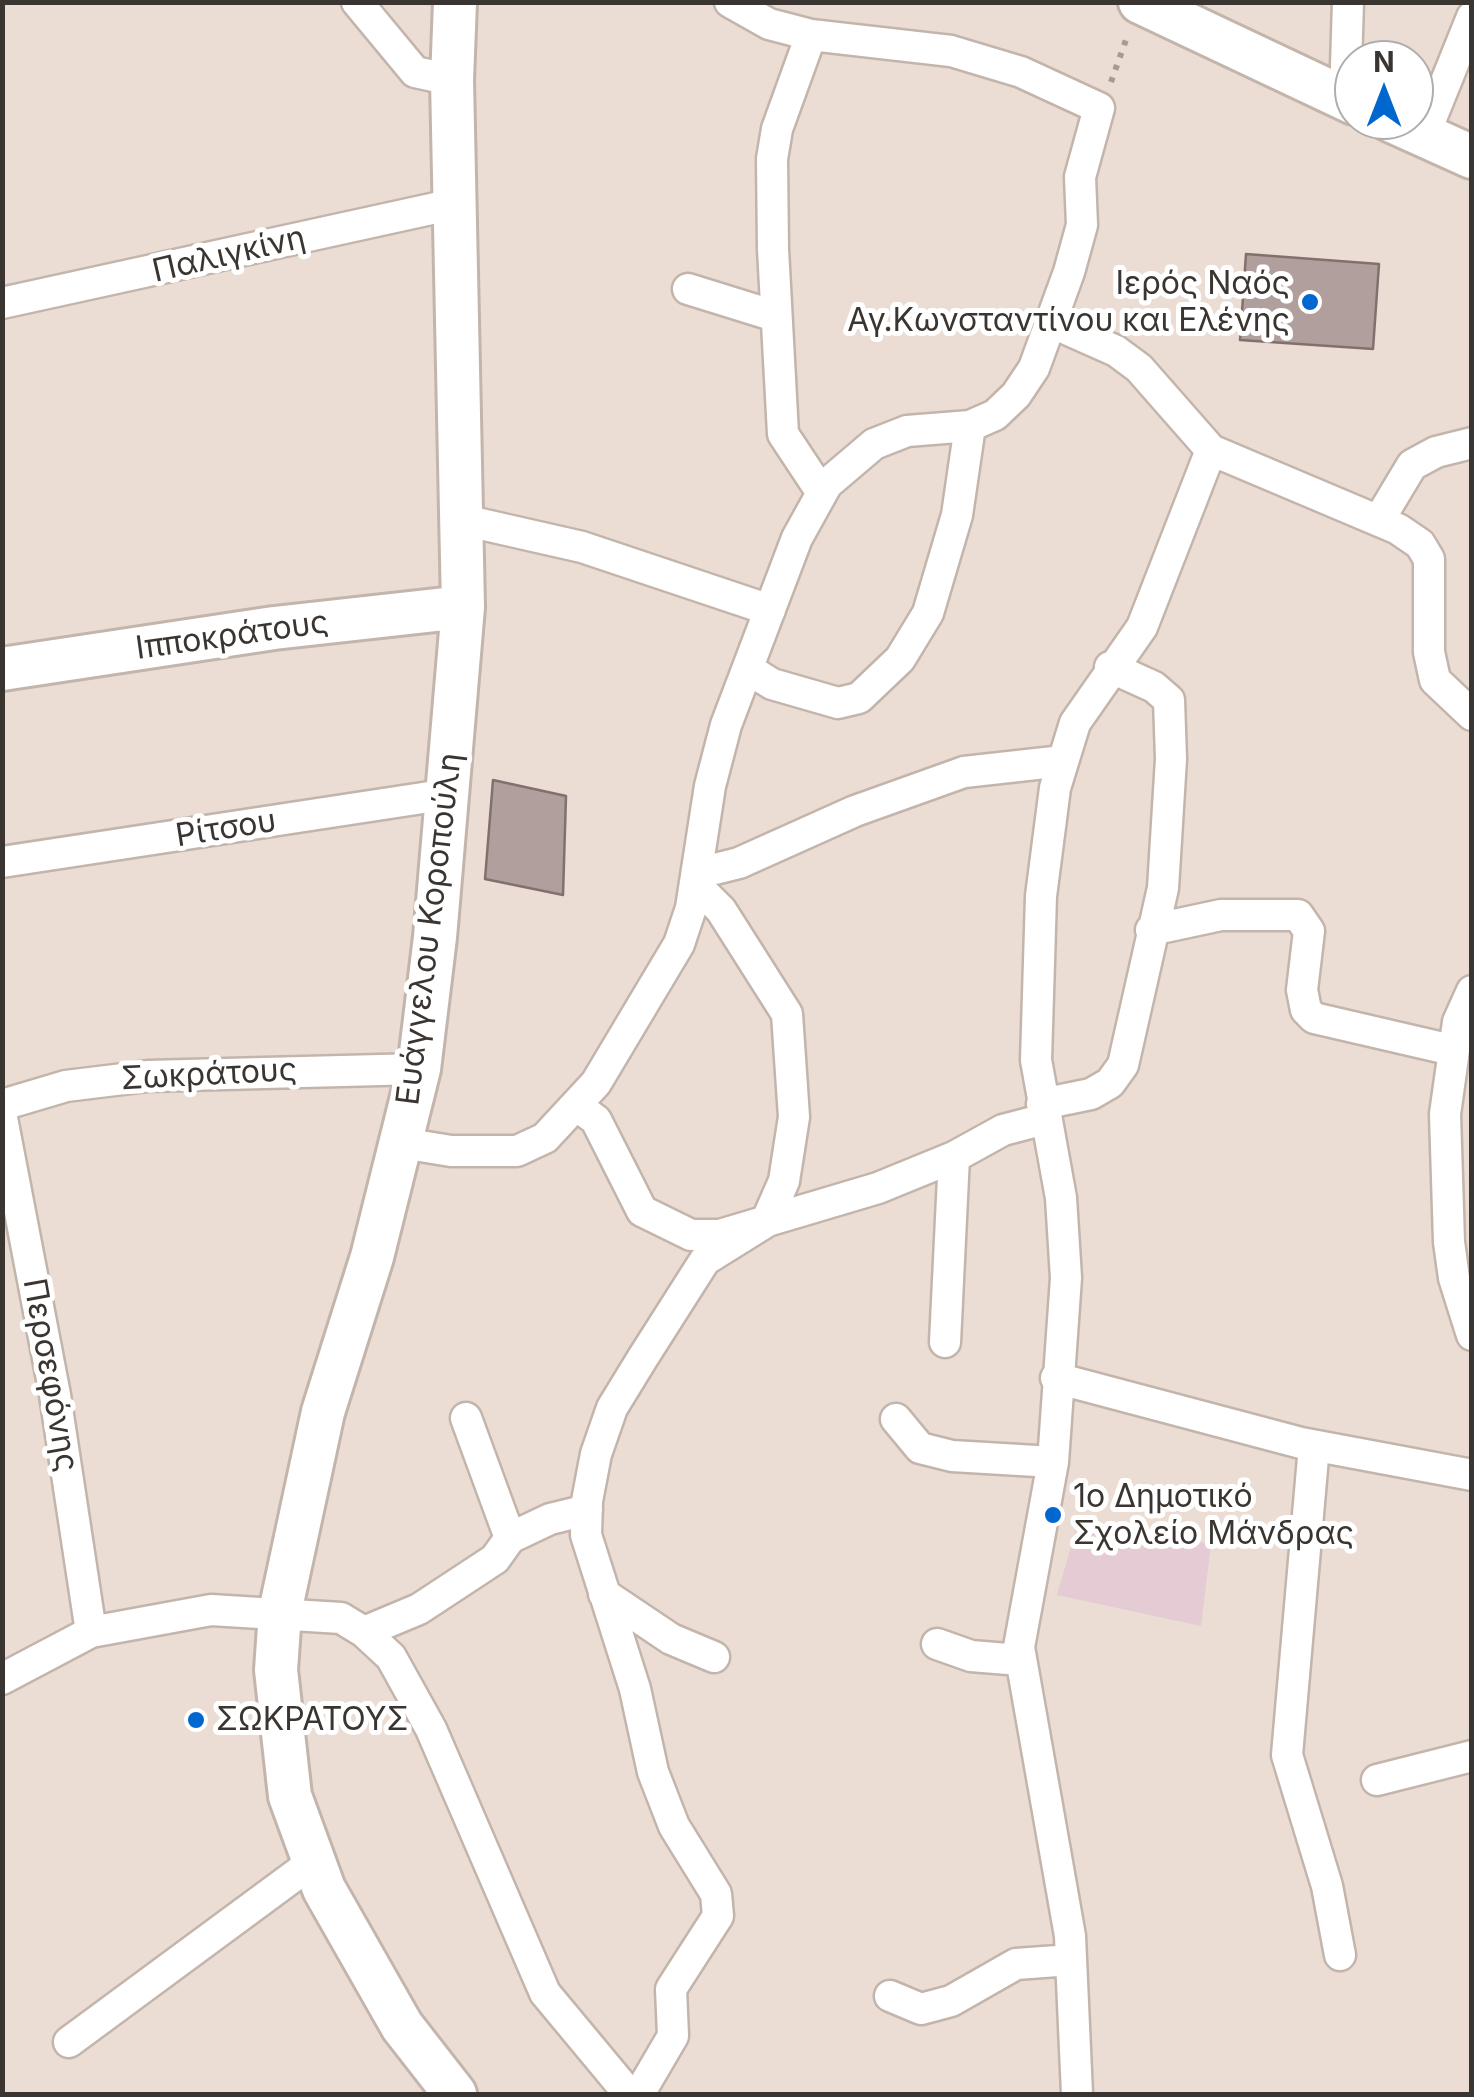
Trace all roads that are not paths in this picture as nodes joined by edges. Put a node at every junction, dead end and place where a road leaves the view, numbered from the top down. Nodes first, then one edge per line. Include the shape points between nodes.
1 (357, 2) edge
2 (455, 2) edge
3 (730, 2) edge
4 (1348, 2) edge
5 (1136, 11) edge
6 (1188, 12) edge
7 (1472, 18) edge
8 (810, 35) junction
9 (1349, 40) edge
10 (452, 80) junction
11 (1434, 82) edge
12 (1334, 91) edge
13 (1433, 140) edge
14 (1472, 158) edge
15 (454, 204) junction
16 (688, 290) dead end
17 (2, 303) edge
18 (776, 316) junction
19 (1053, 323) junction
20 (970, 426) junction
21 (1472, 443) edge
22 (1211, 450) junction
23 (822, 494) junction
24 (463, 520) junction
25 (1380, 520) junction
26 (463, 607) junction
27 (770, 610) junction
28 (1110, 667) junction
29 (2, 669) edge
30 (748, 669) junction
31 (1472, 715) edge
32 (1063, 760) junction
33 (449, 794) junction
34 (2, 862) edge
35 (697, 875) junction
36 (1151, 930) junction
37 (1472, 991) edge
38 (1452, 1050) junction
39 (419, 1069) junction
40 (2, 1105) edge
41 (577, 1106) junction
42 (1043, 1112) junction
43 (2, 1118) edge
44 (402, 1144) junction
45 (954, 1157) junction
46 (766, 1222) junction
47 (1472, 1334) edge
48 (944, 1342) dead end
49 (1056, 1378) junction
50 (466, 1418) dead end
51 (896, 1419) dead end
52 (1314, 1446) junction
53 (1053, 1462) junction
54 (1472, 1476) edge
55 (587, 1510) junction
56 (510, 1538) junction
57 (604, 1594) junction
58 (280, 1612) junction
59 (91, 1632) junction
60 (364, 1632) junction
61 (937, 1644) dead end
62 (714, 1657) dead end
63 (1020, 1660) junction
64 (2, 1679) edge
65 (1472, 1756) edge
66 (1377, 1780) dead end
67 (314, 1862) junction
68 (1340, 1956) dead end
69 (1071, 1960) junction
70 (890, 1996) dead end
71 (70, 2042) dead end
72 (455, 2094) edge
73 (629, 2094) edge
74 (639, 2094) edge
75 (1077, 2094) edge

1 - 10 street via 415,72
2 - 10 street, Ευάγγελου Κοροπούλη
3 - 8 street via 770,24
4 - 9 street
5 - 6 street
6 - 12 street
7 - 11 street
8 - 18 street via 772,158
8 - 19 street via 950,51 1021,72 1100,108 1080,177 1082,225
10 - 15 street, Ευάγγελου Κοροπούλη
13 - 14 street
15 - 17 street, Παλιγκίνη
15 - 24 street, Ευάγγελου Κοροπούλη
16 - 18 street
18 - 23 street via 783,434
19 - 20 street via 1016,395
19 - 22 street via 1139,368
20 - 23 street via 907,432 874,444 849,461
20 - 30 street via 956,515 928,613 900,660 859,698 838,703 772,684
21 - 25 street via 1412,465
22 - 25 street
22 - 28 street via 1142,627
23 - 27 street
24 - 26 street, Ευάγγελου Κοροπούλη
24 - 27 street via 582,547
25 - 31 street via 1420,544 1429,560 1435,680
26 - 29 street, Ιπποκράτους
26 - 33 street, Ευάγγελου Κοροπούλη
27 - 30 street
28 - 32 street via 1075,722
28 - 36 street via 1169,700 1163,888
30 - 35 street via 710,786
32 - 35 street via 964,772
32 - 42 street via 1041,896 1036,1026
33 - 34 street, Ρίτσου
33 - 39 street, Ευάγγελου Κοροπούλη
35 - 41 street via 679,944
35 - 46 street via 788,1014 794,1117 784,1182
36 - 38 street via 1222,915 1298,915 1309,931 1302,990 1314,1018
36 - 42 street via 1123,1065 1110,1083
37 - 38 street
38 - 47 street via 1445,1114 1449,1242
39 - 40 street, Σωκράτους via 148,1076 66,1086
39 - 44 street, Ευάγγελου Κοροπούλη
41 - 44 street via 545,1138 517,1151
41 - 46 street via 596,1120 642,1211 692,1235
42 - 45 street
42 - 49 street via 1060,1198 1066,1278
43 - 59 street, Περσεφόνης
44 - 58 street, Ευάγγελου Κοροπούλη via 323,1412
45 - 46 street
45 - 48 street
46 - 55 street via 705,1260 642,1358 612,1408
49 - 52 street
49 - 53 street
50 - 56 street
51 - 53 street via 920,1448
52 - 54 street
52 - 68 street via 1288,1756 1327,1886
53 - 63 street
55 - 56 street
55 - 57 street via 586,1534
56 - 60 street via 494,1559 419,1609
57 - 62 street via 670,1638
57 - 74 street via 653,1772 674,1826 716,1894 718,1916 670,1989 673,2036
58 - 59 street via 211,1610
58 - 60 street via 341,1618
58 - 67 street, Ευάγγελου Κοροπούλη via 279,1728 290,1796
59 - 64 street
60 - 73 street via 390,1657 431,1729 545,1993
61 - 63 street via 972,1656
63 - 69 street
65 - 66 street
67 - 71 street
67 - 72 street, Ευάγγελου Κοροπούλη via 402,2026
69 - 70 street via 1016,1964 950,2001 920,2008
69 - 75 street

